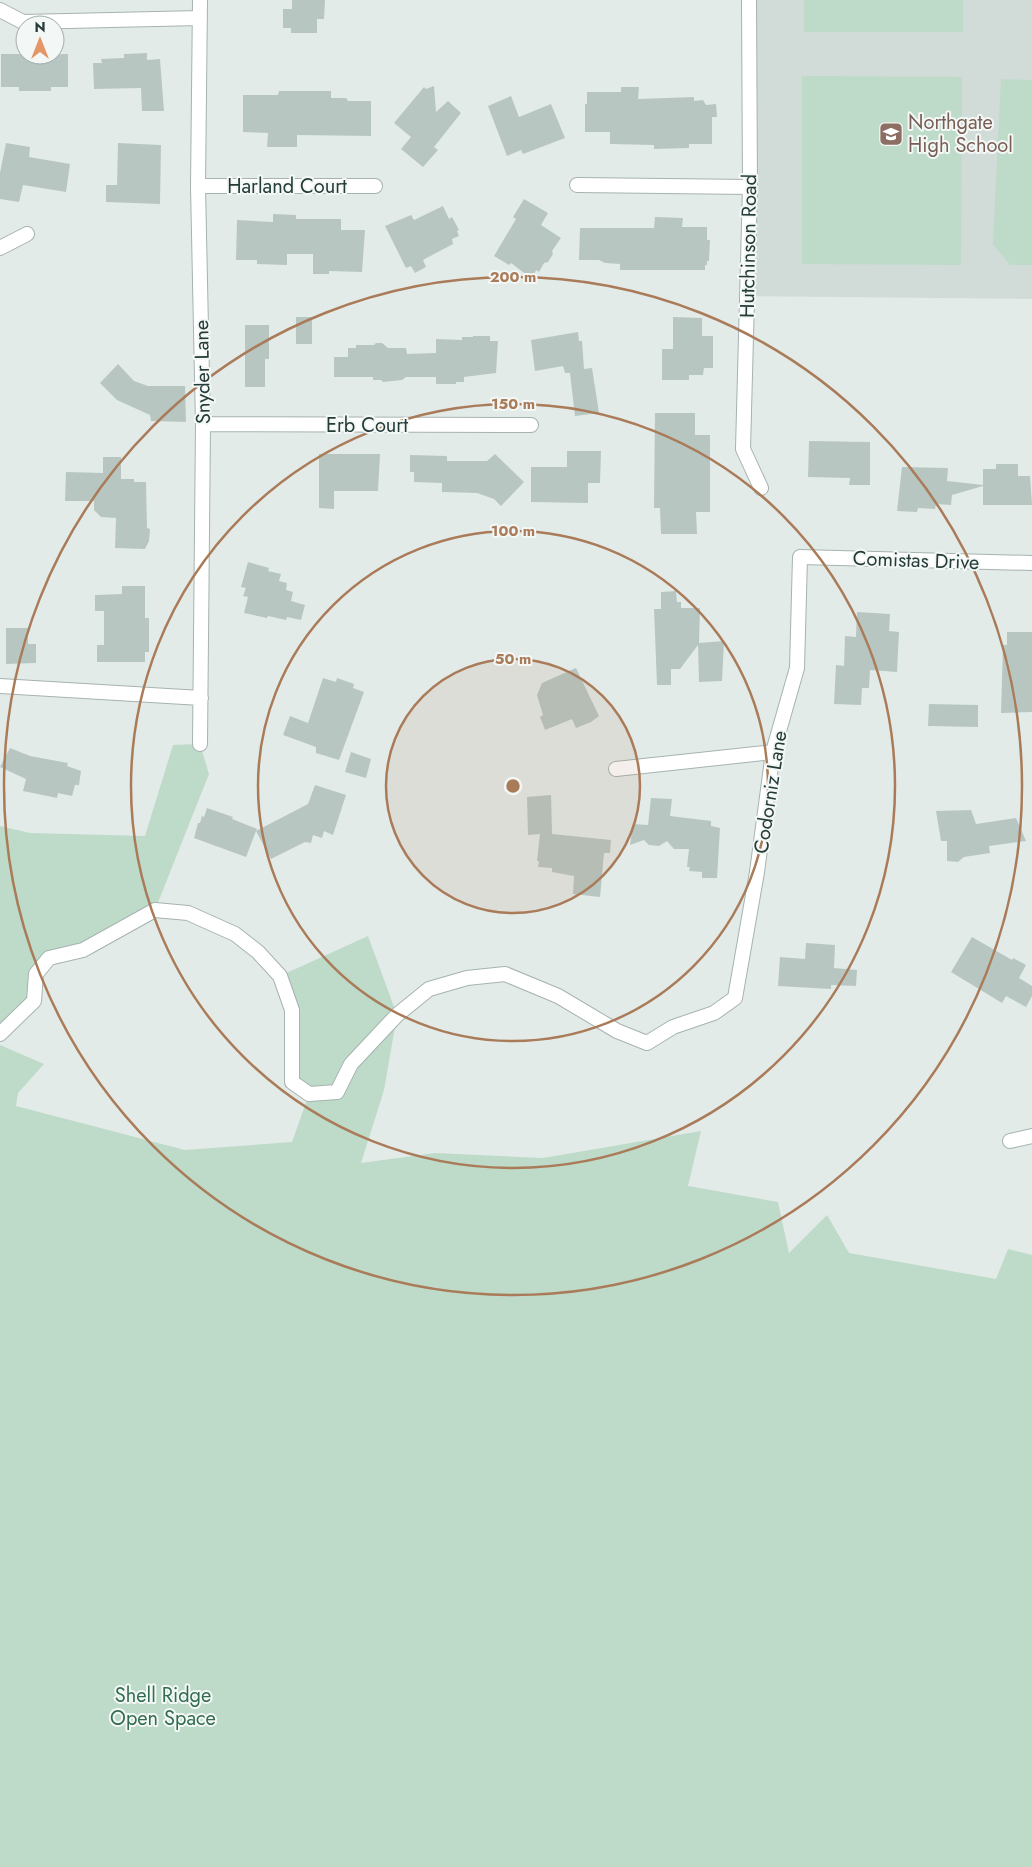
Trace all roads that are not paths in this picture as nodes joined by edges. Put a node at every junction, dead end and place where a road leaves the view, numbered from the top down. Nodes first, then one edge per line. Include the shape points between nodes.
1 (200, 0) edge
2 (749, 0) edge
3 (0, 10) edge
4 (200, 18) junction
5 (577, 185) dead end
6 (198, 186) junction
7 (375, 186) dead end
8 (750, 187) junction
9 (28, 234) dead end
10 (0, 248) edge
11 (203, 424) junction
12 (531, 425) dead end
13 (761, 488) dead end
14 (800, 556) joint
15 (1032, 564) edge
16 (0, 686) edge
17 (201, 698) junction
18 (200, 744) dead end
19 (773, 752) junction
20 (616, 769) dead end
21 (0, 1034) edge
22 (1032, 1136) edge
23 (1010, 1141) dead end

1 - 4 street, Snyder Lane
2 - 8 street, Hutchinson Road
3 - 4 street via 23,22
4 - 6 street, Snyder Lane
5 - 8 street
6 - 7 street, Harland Court
6 - 11 street, Snyder Lane
8 - 13 street, Hutchinson Road via 743,449
9 - 10 street
11 - 12 street, Erb Court
11 - 17 street, Snyder Lane
14 - 15 street, Comistas Drive
14 - 19 street, Codorniz Lane via 797,668
16 - 17 street
17 - 18 street, Snyder Lane
19 - 20 street
19 - 21 street, Codorniz Lane via 757,872 735,998 714,1013 673,1027 647,1042 617,1032 558,996 505,974 467,978 429,989 397,1015 351,1064 337,1092 309,1094 292,1082 292,1010 280,976 258,952 235,934 188,913 155,910 83,950 49,958 36,974 34,1001
22 - 23 street

